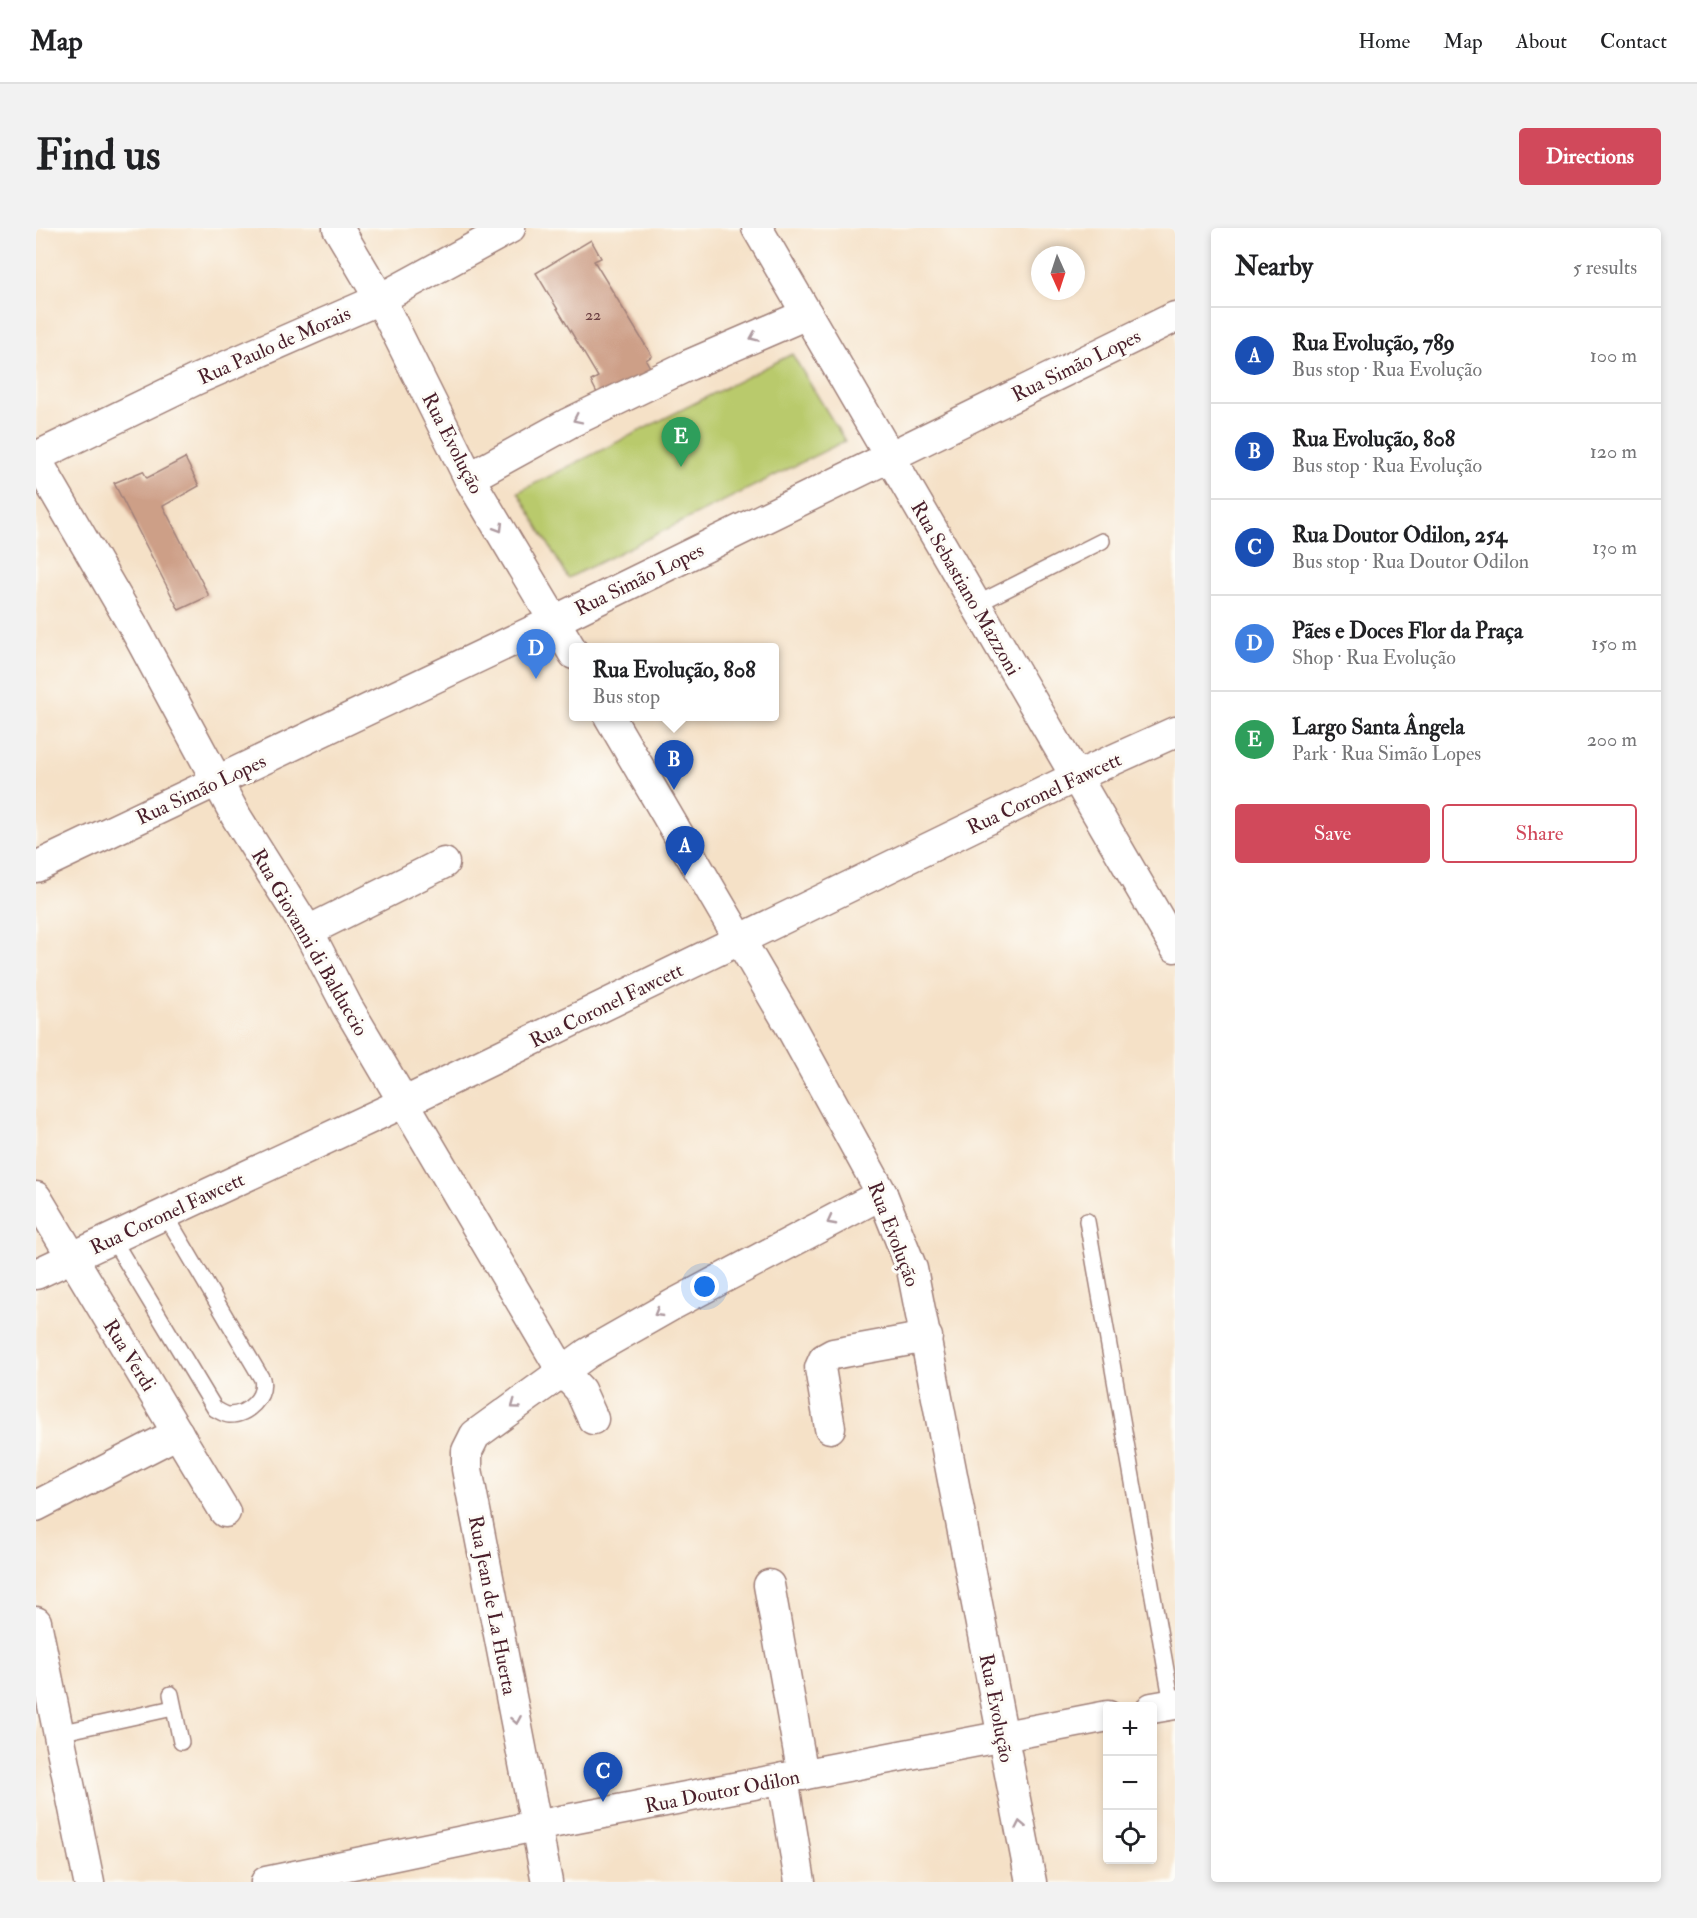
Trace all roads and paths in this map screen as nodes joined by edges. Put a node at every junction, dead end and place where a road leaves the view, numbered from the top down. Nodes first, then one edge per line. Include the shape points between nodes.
1 (338, 228) edge
2 (510, 228) edge
3 (757, 228) edge
4 (380, 299) junction
5 (807, 314) junction
6 (1175, 316) edge
7 (890, 456) junction
8 (36, 458) edge
9 (470, 478) junction
10 (1102, 541) dead end
11 (975, 605) junction
12 (554, 621) junction
13 (569, 647) edge
14 (611, 721) edge
15 (1175, 732) edge
16 (1075, 777) junction
17 (217, 781) junction
18 (444, 863) dead end
19 (36, 867) edge
20 (308, 931) junction
21 (740, 940) junction
22 (1175, 947) edge
23 (405, 1102) junction
24 (882, 1194) junction
25 (36, 1197) edge
26 (165, 1214) junction
27 (1087, 1221) dead end
28 (112, 1238) junction
29 (70, 1257) junction
30 (36, 1275) edge
31 (927, 1337) junction
32 (562, 1371) junction
33 (593, 1419) dead end
34 (830, 1428) dead end
35 (178, 1433) junction
36 (36, 1506) edge
37 (225, 1512) dead end
38 (770, 1585) dead end
39 (36, 1622) edge
40 (1166, 1705) edge
41 (1103, 1717) edge
42 (59, 1733) junction
43 (1003, 1735) junction
44 (181, 1742) dead end
45 (794, 1777) junction
46 (535, 1826) junction
47 (89, 1882) edge
48 (266, 1882) edge
49 (547, 1882) edge
50 (800, 1882) edge
51 (1031, 1882) edge

1 - 4 street, Rua Evolução
2 - 4 street, Rua Paulo de Morais
3 - 5 street, Rua Sebastiano Mazzoni
4 - 8 street, Rua Paulo de Morais via 195,380
4 - 9 street, Rua Evolução
5 - 7 street, Rua Sebastiano Mazzoni
5 -> 9 street via 569,423
6 - 7 street, Rua Simão Lopes
7 - 11 street, Rua Sebastiano Mazzoni
7 - 12 street, Rua Simão Lopes
8 - 17 street, Rua Giovanni di Balduccio
9 -> 12 street, Rua Evolução
10 - 11 lane
11 - 16 street, Rua Sebastiano Mazzoni
12 - 13 street, Rua Evolução
12 - 17 street, Rua Simão Lopes
14 - 21 street, Rua Evolução
15 - 16 street, Rua Coronel Fawcett
16 - 21 street, Rua Coronel Fawcett
16 - 22 street, Rua Sebastiano Mazzoni
17 - 19 street, Rua Simão Lopes
17 - 20 street, Rua Giovanni di Balduccio
18 - 20 street
20 - 23 street, Rua Giovanni di Balduccio via 347,1006
21 - 23 street, Rua Coronel Fawcett
21 - 24 street, Rua Evolução
23 - 26 street, Rua Coronel Fawcett
23 - 32 street, Rua Giovanni di Balduccio
24 - 31 street, Rua Evolução via 912,1269
24 -> 32 street, Rua Jean de La Huerta via 674,1304
25 - 29 street, Rua Verdi
26 - 28 street, Rua Coronel Fawcett
26 - 28 lane via 262,1379 260,1397 246,1411 228,1415 215,1409
27 - 40 lane
28 - 29 street, Rua Coronel Fawcett
29 - 30 street, Rua Coronel Fawcett
29 - 35 street, Rua Verdi
31 - 34 street via 833,1354 824,1359 820,1368
31 - 43 street, Rua Evolução
32 - 33 street, Rua Giovanni di Balduccio via 580,1390
32 -> 46 street, Rua Jean de La Huerta via 475,1435 467,1451 467,1469
35 - 36 street
35 - 37 street, Rua Verdi
38 - 45 street
39 - 42 street
41 - 43 street, Rua Doutor Odilon
42 - 44 lane via 172,1701
42 - 47 street
43 - 45 street, Rua Doutor Odilon
51 -> 43 street, Rua Evolução
45 - 46 street, Rua Doutor Odilon
45 - 50 street
46 - 48 street, Rua Doutor Odilon
46 - 49 street, Rua Jean de La Huerta

